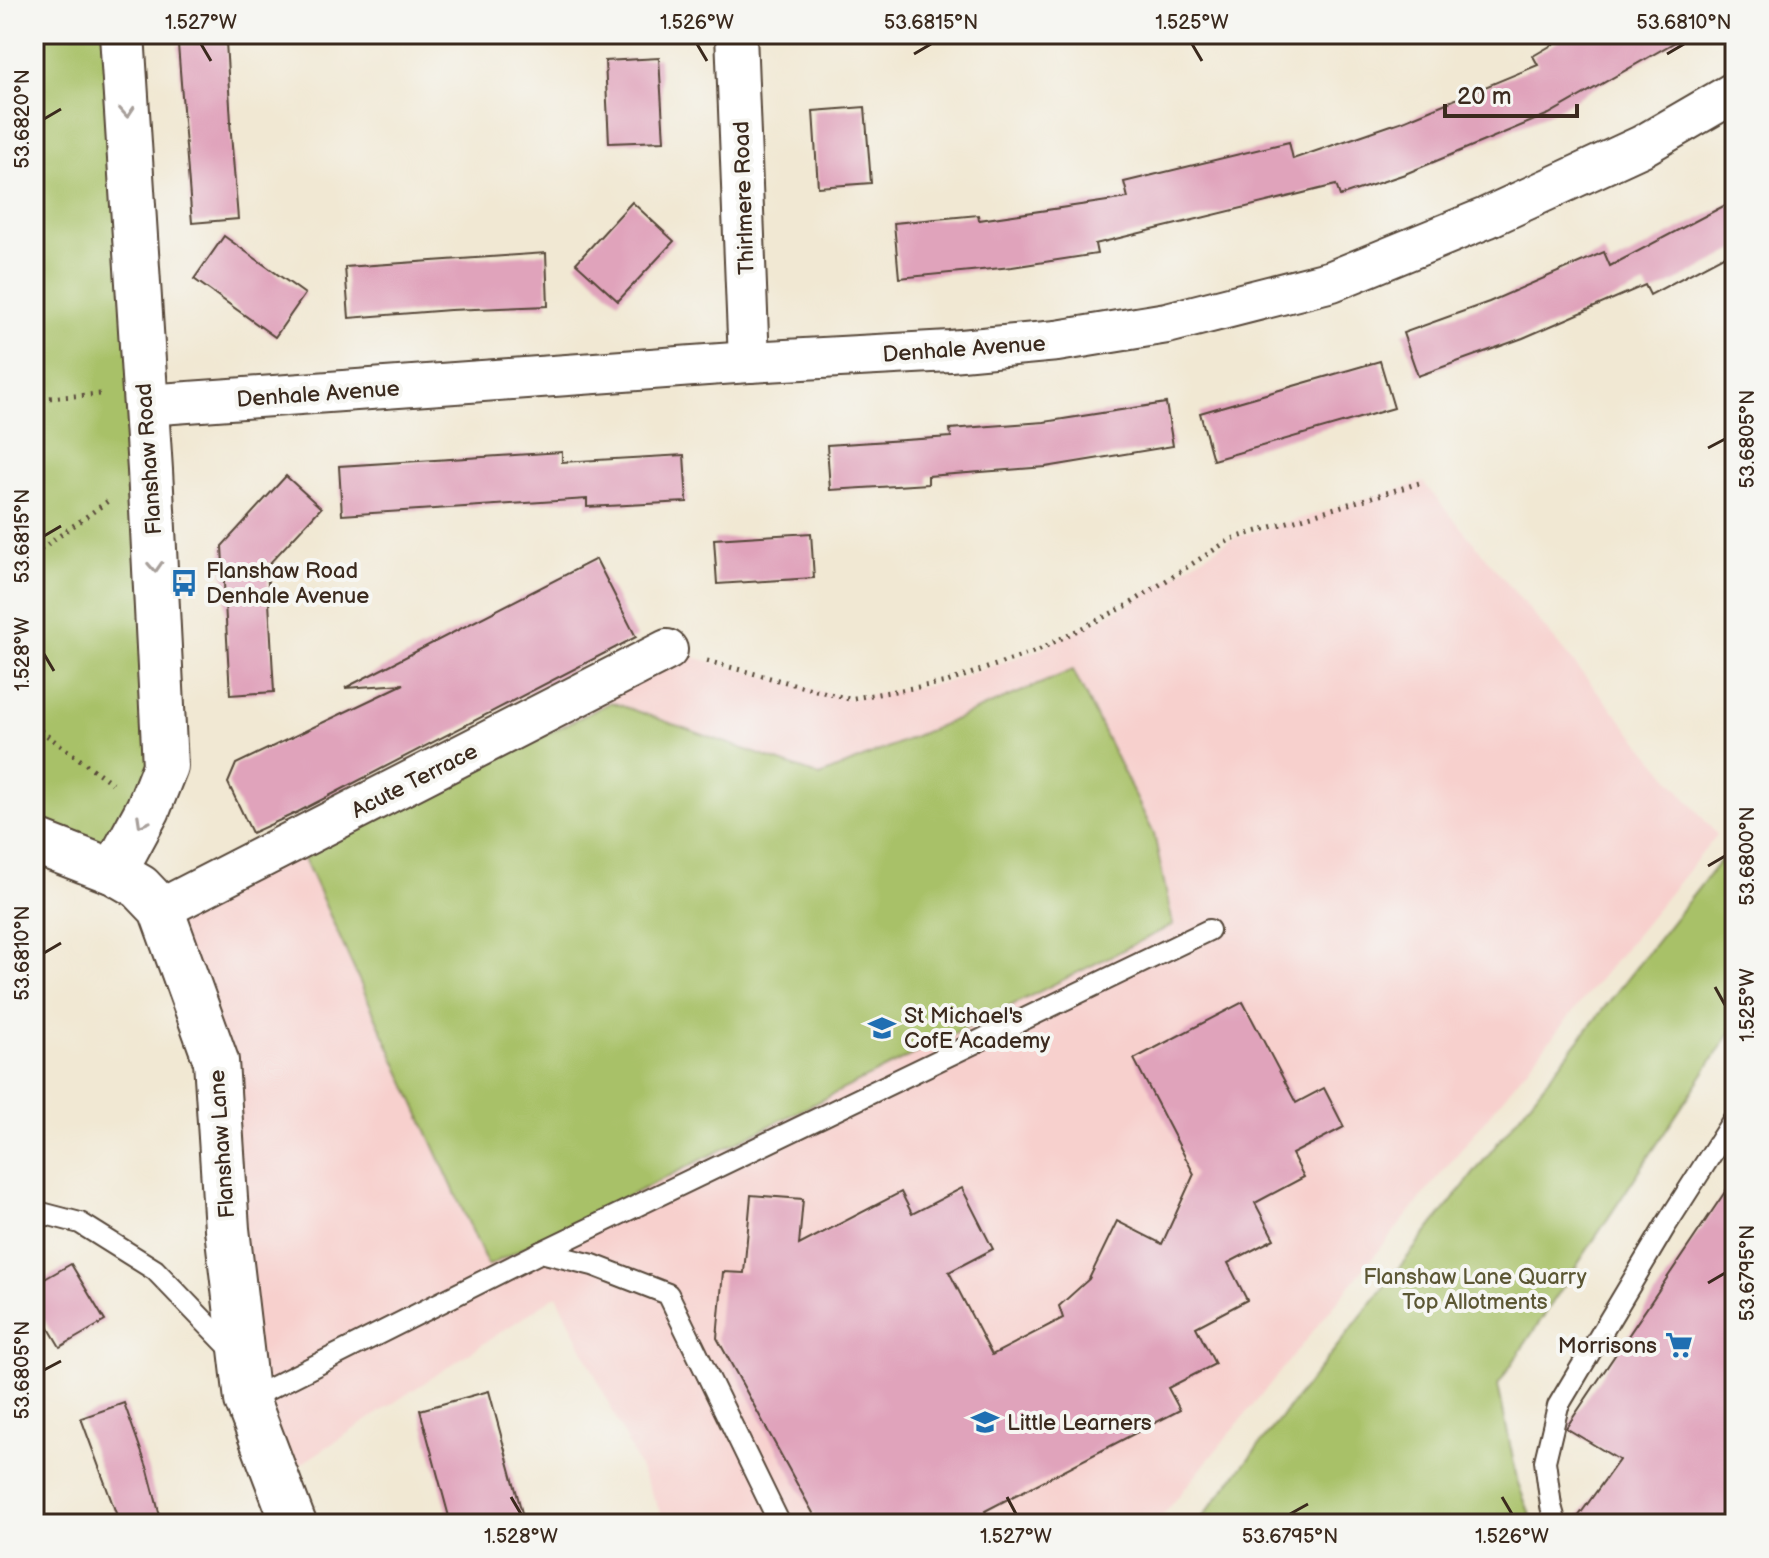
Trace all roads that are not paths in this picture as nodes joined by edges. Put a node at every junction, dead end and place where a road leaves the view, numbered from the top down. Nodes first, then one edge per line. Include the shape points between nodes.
1 (122, 34) edge
2 (736, 34) edge
3 (1735, 92) edge
4 (749, 362) junction
5 (145, 398) junction
6 (667, 650) road end
7 (34, 841) edge
8 (114, 872) junction
9 (161, 909) junction
10 (1209, 930) dead end
11 (1735, 1117) edge
12 (34, 1211) edge
13 (541, 1252) junction
14 (245, 1380) junction
15 (294, 1524) edge
16 (780, 1524) edge
17 (1556, 1524) edge

1 -> 5 street, Flanshaw Road
2 - 4 street, Thirlmere Road
3 - 4 street, Denhale Avenue via 1642,146 1332,281 1167,323 1057,341
4 - 5 street, Denhale Avenue
5 -> 8 street, Flanshaw Road via 165,766
6 - 9 street, Acute Terrace
7 - 8 street, Flanshaw Lane
8 - 9 street, Flanshaw Lane via 140,887
9 - 14 street, Flanshaw Lane via 216,1061 227,1229
10 - 13 lane
11 - 17 lane via 1558,1406 1545,1461
12 - 14 lane via 80,1223 155,1270
13 - 14 lane
13 - 16 lane via 668,1294
14 - 15 street, Flanshaw Lane

